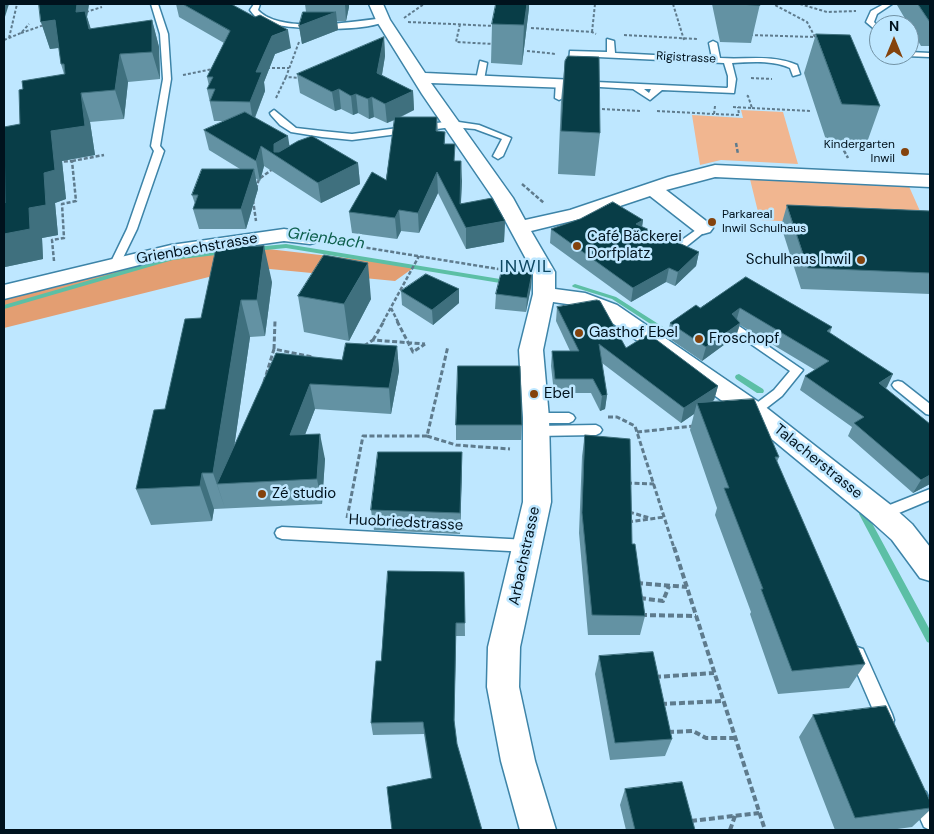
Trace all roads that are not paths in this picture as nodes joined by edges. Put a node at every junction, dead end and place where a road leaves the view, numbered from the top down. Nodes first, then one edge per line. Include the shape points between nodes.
1 (154, 4) edge
2 (257, 4) edge
3 (376, 4) edge
4 (886, 5) edge
5 (873, 15) edge
6 (383, 20) junction
7 (610, 41) dead end
8 (713, 43) dead end
9 (611, 55) junction
10 (716, 59) junction
11 (728, 61) junction
12 (483, 63) dead end
13 (796, 74) dead end
14 (421, 78) junction
15 (480, 80) junction
16 (563, 88) junction
17 (274, 113) road end
18 (452, 124) junction
19 (334, 135) junction
20 (320, 144) edge
21 (498, 156) road end
22 (930, 181) edge
23 (653, 189) junction
24 (520, 227) junction
25 (703, 228) joint
26 (310, 238) road end
27 (683, 244) edge
28 (115, 264) junction
29 (543, 279) junction
30 (4, 292) edge
31 (736, 328) edge
32 (898, 385) dead end
33 (930, 411) edge
34 (760, 416) junction
35 (569, 418) road end
36 (536, 425) junction
37 (596, 430) dead end
38 (930, 494) edge
39 (882, 514) junction
40 (282, 533) dead end
41 (528, 546) junction
42 (930, 569) edge
43 (850, 638) edge
44 (894, 739) edge
45 (914, 784) edge
46 (930, 820) edge
47 (538, 830) edge

1 - 28 lane via 164,34 167,79 155,146 159,151 132,230
2 - 6 lane via 254,10 262,19 305,27
3 - 6 street
4 - 5 lane
6 - 14 street
7 - 9 lane
8 - 10 lane
9 - 10 lane, Rigistrasse
9 - 16 lane, Rigistrasse via 573,53
10 - 11 lane, Rigistrasse
11 - 13 lane via 784,62 794,67
11 - 16 lane, Rigistrasse via 733,73 731,91 661,87 650,98 635,86
12 - 15 lane
14 - 15 street
14 - 18 street
15 - 16 street
17 - 19 lane via 294,130
18 - 19 lane via 352,137
18 - 21 lane via 476,127 506,138
18 - 24 street
19 - 20 lane
22 - 23 street via 715,171
23 - 24 street via 578,214
23 - 25 street
24 - 29 street
25 - 27 lane
26 - 28 street, Grienbachstrasse via 284,235 259,238 171,251
28 - 30 street, Grienbachstrasse
29 - 34 street, Talacherstrasse via 609,310
29 - 36 street, Arbachstrasse via 531,350
31 - 34 lane via 797,370
32 - 33 lane
34 - 39 street, Talacherstrasse
35 - 36 lane
36 - 37 lane
36 - 41 street, Arbachstrasse via 537,502
38 - 39 lane
39 - 42 street, Talacherstrasse via 902,532
40 - 41 lane, Huobriedstrasse
41 - 47 street, Arbachstrasse via 504,647 503,687 518,761
43 - 44 lane
45 - 46 lane

